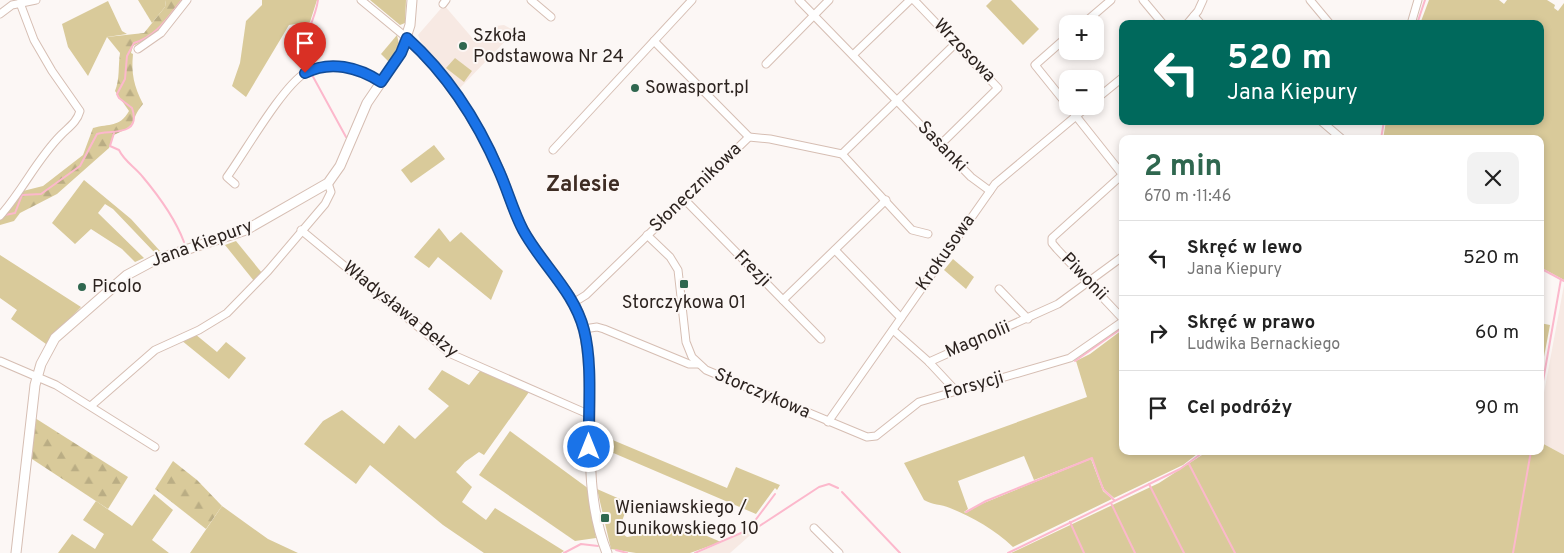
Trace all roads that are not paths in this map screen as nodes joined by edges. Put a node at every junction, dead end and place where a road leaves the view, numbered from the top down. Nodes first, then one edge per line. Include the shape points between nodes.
1 (36, 0) edge
2 (187, 0) edge
3 (361, 0) edge
4 (412, 0) edge
5 (531, 0) edge
6 (692, 0) edge
7 (799, 0) edge
8 (829, 0) edge
9 (912, 0) edge
10 (1112, 0) edge
11 (1143, 0) edge
12 (1203, 0) edge
13 (1310, 0) edge
14 (1418, 0) edge
15 (20, 3) junction
16 (0, 14) edge
17 (1094, 15) edge
18 (551, 16) dead end
19 (814, 16) junction
20 (1194, 16) junction
21 (1160, 20) edge
22 (1190, 20) edge
23 (1198, 20) edge
24 (1327, 20) edge
25 (1411, 20) edge
26 (407, 38) junction
27 (654, 41) junction
28 (956, 42) junction
29 (1059, 44) edge
30 (138, 49) dead end
31 (853, 55) junction
32 (766, 64) dead end
33 (1119, 80) edge
34 (381, 82) junction
35 (1104, 93) edge
36 (1059, 94) edge
37 (897, 100) junction
38 (1077, 115) edge
39 (1075, 117) junction
40 (1326, 125) edge
41 (1337, 135) edge
42 (749, 138) junction
43 (940, 145) junction
44 (553, 150) dead end
45 (842, 154) junction
46 (1119, 171) edge
47 (1119, 178) edge
48 (328, 183) junction
49 (235, 184) dead end
50 (990, 191) junction
51 (684, 199) junction
52 (886, 200) junction
53 (2, 213) edge
54 (301, 230) junction
55 (928, 234) dead end
56 (647, 235) junction
57 (835, 250) junction
58 (1119, 259) edge
59 (1089, 282) junction
60 (999, 289) dead end
61 (783, 300) junction
62 (573, 303) junction
63 (1119, 317) edge
64 (901, 318) junction
65 (1028, 319) junction
66 (1119, 322) edge
67 (584, 329) junction
68 (893, 330) junction
69 (821, 339) dead end
70 (0, 361) edge
71 (929, 362) junction
72 (698, 364) junction
73 (37, 376) junction
74 (956, 391) junction
75 (92, 405) junction
76 (588, 414) junction
77 (828, 422) junction
78 (155, 447) dead end
79 (814, 528) dead end
80 (16, 553) edge
81 (607, 553) edge
82 (839, 553) edge

1 - 15 street
2 - 30 street via 161,33
3 - 26 street
4 - 26 street, Jana Kiepury
5 - 18 street
6 - 27 street
7 - 19 street, Sasanki
8 - 19 street
9 - 28 street, Wrzosowa
9 - 31 street
10 - 17 street
11 - 21 street
12 - 20 street
13 - 24 street
14 - 25 street
15 - 16 street
15 - 53 street via 30,32 80,111 73,124 40,157
19 - 31 street, Sasanki
19 - 32 street
20 - 22 street
20 - 23 street
26 - 34 street, Jana Kiepury
26 - 62 street via 460,100 498,169 524,232
27 - 42 street
27 - 44 street
28 - 37 street
28 - 43 street, Wrzosowa via 998,88
29 - 36 street via 1036,65
31 - 37 street, Sasanki
33 - 35 street
34 - 48 street, Jana Kiepury via 367,103 340,166
34 - 49 street via 349,68 328,66 313,69 294,83 227,177
37 - 43 street, Sasanki
37 - 45 street
38 - 39 street, Krokusowa
39 - 46 street
39 - 50 street, Krokusowa via 1006,173
40 - 41 street
42 - 45 street, Słonecznikowa via 770,139
42 - 51 street, Słonecznikowa
43 - 50 street, Sasanki via 971,177
45 - 52 street
47 - 59 street, Piwonii via 1052,238 1057,249
48 - 54 street via 331,192 328,198
48 - 73 street, Jana Kiepury via 246,230 155,260 135,270 60,333
50 - 64 street, Krokusowa
51 - 56 street, Słonecznikowa
51 - 61 street, Frezji
52 - 55 street via 912,230
52 - 57 street
54 - 75 street via 268,271 227,313 155,350
54 - 76 street, Władysława Bełzy via 451,354
56 - 62 street, Słonecznikowa
56 - 72 street, Storczykowa via 670,257 678,270 686,342
57 - 61 street
57 - 64 street
58 - 59 street, Magnolii
59 - 63 street, Piwonii
59 - 65 street, Magnolii via 1058,304
60 - 65 street, Magnolii
61 - 69 street, Frezji
62 - 67 street
64 - 68 street, Krokusowa
65 - 71 street, Magnolii
66 - 74 street, Forsycji via 1062,361
67 - 72 street, Storczykowa via 604,329 689,364
67 - 76 street
68 - 71 street, Magnolii
68 - 77 street, Krokusowa
70 - 73 street
71 - 74 street, Magnolii
72 - 77 street, Storczykowa
73 - 75 street
73 - 80 street, Jana Kiepury
74 - 77 street, Forsycji via 918,402 872,437
75 - 78 street
76 - 81 street via 593,498
79 - 82 street

